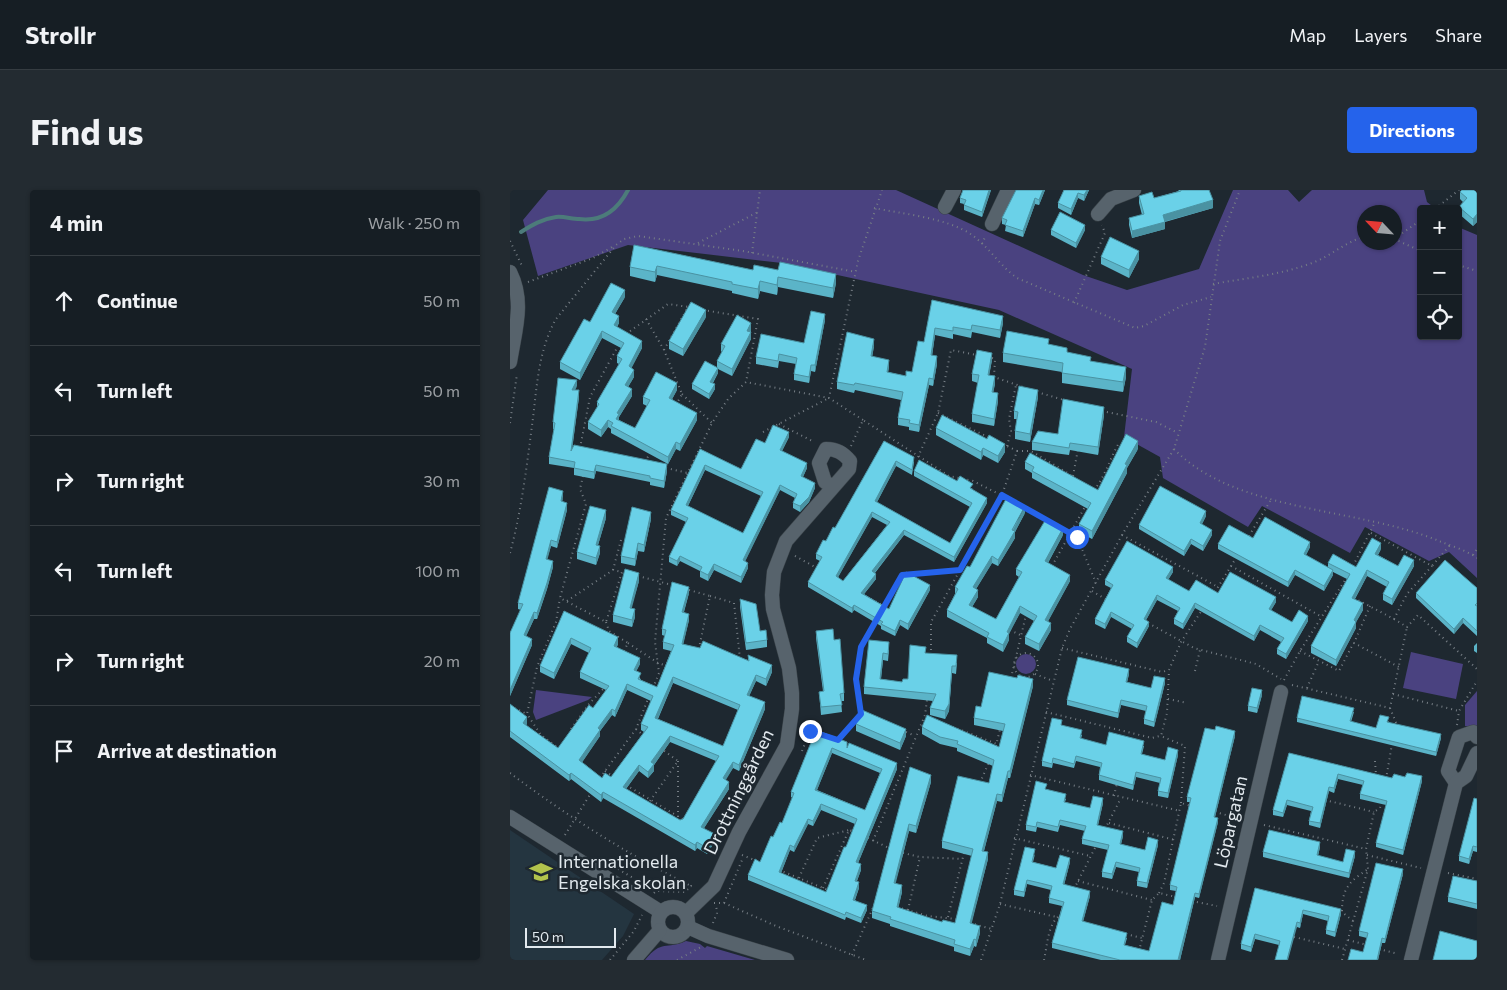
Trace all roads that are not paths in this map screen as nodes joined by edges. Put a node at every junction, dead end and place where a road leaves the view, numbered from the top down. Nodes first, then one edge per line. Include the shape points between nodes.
1 (954, 190) edge
2 (1008, 190) edge
3 (1134, 190) edge
4 (945, 207) dead end
5 (1098, 214) road end
6 (992, 224) dead end
7 (510, 272) edge
8 (510, 362) edge
9 (832, 486) junction
10 (1285, 686) road end
11 (1477, 737) edge
12 (1477, 753) edge
13 (1456, 783) junction
14 (510, 817) edge
15 (661, 912) junction
16 (687, 920) junction
17 (660, 930) junction
18 (634, 960) edge
19 (787, 960) edge
20 (1218, 960) edge
21 (1412, 960) edge

1 - 4 street
2 - 6 street
3 - 5 street via 1111,199
7 - 8 street via 518,288 519,304
9 - 9 street, Drottninggården via 849,469 850,461 833,450 820,463 825,482
9 - 16 street, Drottninggården via 798,525 782,549 774,572 772,595 789,668 792,709 790,731 782,756 736,850
10 - 20 street, Löpargatan
11 - 13 street via 1473,732 1459,737 1448,771
12 - 13 street via 1466,776
13 - 21 street
14 - 15 street
15 - 16 street via 674,906
15 - 17 street
16 - 17 street via 682,934 667,936
16 - 19 street via 708,936
17 - 18 street

